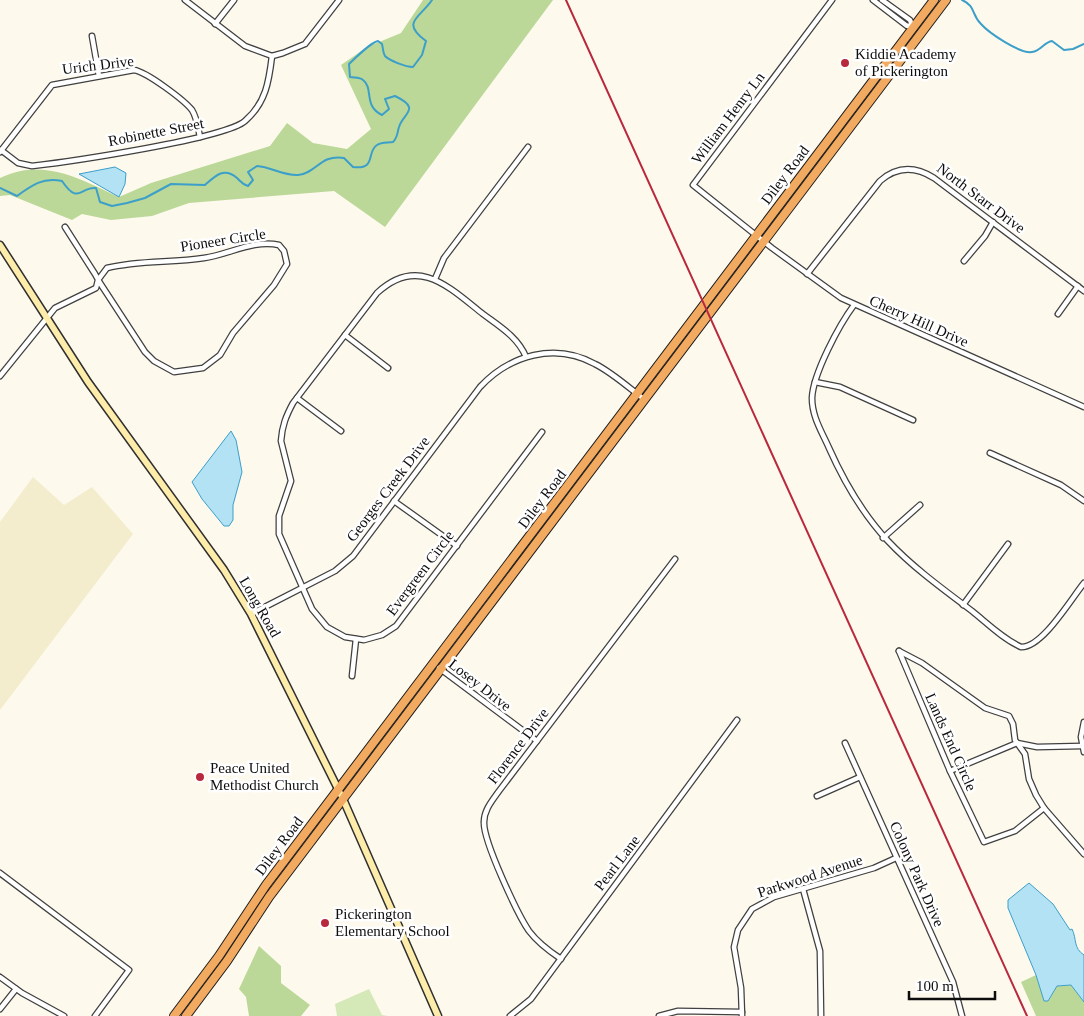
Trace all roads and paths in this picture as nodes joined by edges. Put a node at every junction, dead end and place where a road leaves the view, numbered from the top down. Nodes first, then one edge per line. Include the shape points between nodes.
1 (185, 0) edge
2 (234, 0) edge
3 (339, 0) edge
4 (832, 0) edge
5 (872, 0) edge
6 (882, 0) edge
7 (934, 0) edge
8 (943, 3) edge
9 (215, 24) junction
10 (913, 26) junction
11 (921, 32) junction
12 (92, 36) dead end
13 (272, 56) junction
14 (99, 76) junction
15 (200, 136) junction
16 (528, 147) dead end
17 (1, 151) edge
18 (993, 222) junction
19 (65, 227) dead end
20 (758, 235) junction
21 (765, 241) junction
22 (0, 245) edge
23 (964, 261) dead end
24 (808, 274) junction
25 (435, 279) junction
26 (98, 280) junction
27 (1078, 286) junction
28 (1084, 290) edge
29 (854, 305) junction
30 (1058, 314) dead end
31 (46, 318) junction
32 (345, 335) junction
33 (526, 357) junction
34 (388, 368) dead end
35 (0, 376) edge
36 (815, 382) junction
37 (638, 395) junction
38 (297, 398) junction
39 (645, 400) junction
40 (1084, 407) edge
41 (913, 420) dead end
42 (340, 431) dead end
43 (542, 432) dead end
44 (990, 453) dead end
45 (394, 501) junction
46 (1084, 501) edge
47 (920, 505) dead end
48 (883, 538) junction
49 (1008, 544) dead end
50 (457, 546) junction
51 (675, 558) dead end
52 (1084, 583) edge
53 (304, 588) junction
54 (963, 605) junction
55 (252, 614) junction
56 (356, 639) junction
57 (434, 664) junction
58 (441, 670) junction
59 (352, 676) dead end
60 (737, 720) dead end
61 (1084, 722) edge
62 (537, 741) junction
63 (845, 743) dead end
64 (1017, 743) junction
65 (1082, 746) junction
66 (1084, 752) edge
67 (950, 771) junction
68 (860, 776) junction
69 (339, 790) junction
70 (817, 796) dead end
71 (343, 799) junction
72 (1044, 808) junction
73 (1084, 854) edge
74 (896, 858) junction
75 (0, 872) edge
76 (803, 889) junction
77 (561, 959) junction
78 (0, 977) edge
79 (16, 988) junction
80 (0, 1009) edge
81 (742, 1014) edge
82 (64, 1016) edge
83 (95, 1016) edge
84 (174, 1016) edge
85 (186, 1016) edge
86 (438, 1016) edge
87 (510, 1016) edge
88 (659, 1016) edge
89 (821, 1016) edge
90 (962, 1016) edge

1 - 9 street
2 - 9 street
3 - 13 street via 305,44
4 - 20 street, William Henry Ln via 693,185
5 - 10 street via 906,26
6 - 10 street via 910,20
7 - 10 highway, Diley Road
8 - 11 highway, Diley Road
9 - 13 street via 245,46
10 - 11 street
10 - 20 highway, Diley Road
11 - 21 highway, Diley Road
12 - 14 street
13 - 15 street, Robinette Street via 269,84 250,117 232,129
14 - 15 street, Urich Drive via 134,70 144,73 192,110
14 - 17 street, Urich Drive via 52,85
15 - 17 street, Robinette Street via 32,166 18,163
16 - 25 street via 444,258
18 - 23 street
18 - 24 street, North Starr Drive via 927,173 911,168 899,170 880,181
18 - 27 street, North Starr Drive
19 - 26 street
20 - 21 street, Cherry Hill Drive
20 - 37 highway, Diley Road
21 - 24 street, Cherry Hill Drive
21 - 39 highway, Diley Road
22 - 31 main road, Long Road
24 - 29 street, Cherry Hill Drive
25 - 32 street, Evergreen Circle via 408,276 384,286
25 - 33 street, Evergreen Circle via 510,334
26 - 26 street, Pioneer Circle via 154,362 174,372 191,371 211,363 220,355 233,333 285,268 286,256 279,246 262,244 205,258 128,263 107,268
26 - 31 street, Pioneer Circle via 96,288 55,308
27 - 28 street, North Starr Drive
27 - 30 street
29 - 36 street via 840,327
29 - 40 street, Cherry Hill Drive
31 - 35 street, Pioneer Circle
31 - 55 main road, Long Road via 122,432 224,570
32 - 34 street
32 - 38 street, Evergreen Circle
33 - 37 street via 557,353 576,356 595,364
33 - 45 street, Georges Creek Drive via 488,379
36 - 41 street via 840,387
36 - 48 street via 812,398 817,423 854,499
37 - 39 street
37 - 57 highway, Diley Road
38 - 42 street
38 - 53 street, Evergreen Circle via 283,422 281,434 290,480 279,516 279,534
39 - 58 highway, Diley Road
43 - 50 street, Evergreen Circle
44 - 46 street via 1061,485
45 - 50 street
45 - 53 street, Georges Creek Drive via 353,556 335,571
47 - 48 street
48 - 54 street via 904,560
49 - 54 street
50 - 56 street, Evergreen Circle via 396,626 382,635
51 - 62 street, Florence Drive
52 - 54 street via 1049,629 1027,647 1016,645
53 - 55 street, Georges Creek Drive
53 - 56 street, Evergreen Circle via 312,609 327,627 345,638
55 - 69 main road, Long Road
56 - 59 street
57 - 58 street, Losey Drive
57 - 69 highway, Diley Road
58 - 62 street, Losey Drive
58 - 71 highway, Diley Road
60 - 77 street, Pearl Lane
61 - 65 street
62 - 77 street, Florence Drive via 489,805 484,830 525,924 541,944
63 - 68 street, Colony Park Drive
64 - 65 street via 1037,747
64 - 67 street
64 - 67 street, Lands End Circle via 1009,716 985,708 922,663 899,651
64 - 72 street via 1025,754 1032,787
65 - 66 street
67 - 72 street, Lands End Circle via 984,842 1014,832
68 - 70 street
68 - 74 street, Colony Park Drive
69 - 71 main road, Long Road
69 - 84 highway, Diley Road via 266,885
71 - 85 highway, Diley Road via 269,897 231,956
71 - 86 main road, Long Road
72 - 73 street
74 - 76 street, Parkwood Avenue via 874,868
74 - 90 street, Colony Park Drive via 953,982
75 - 83 street via 129,970
76 - 81 street, Parkwood Avenue via 759,904 746,915 738,930 734,953
76 - 89 street via 820,951
77 - 87 street, Pearl Lane via 531,999
78 - 79 street
79 - 80 street
79 - 82 street
81 - 88 street via 678,1011

